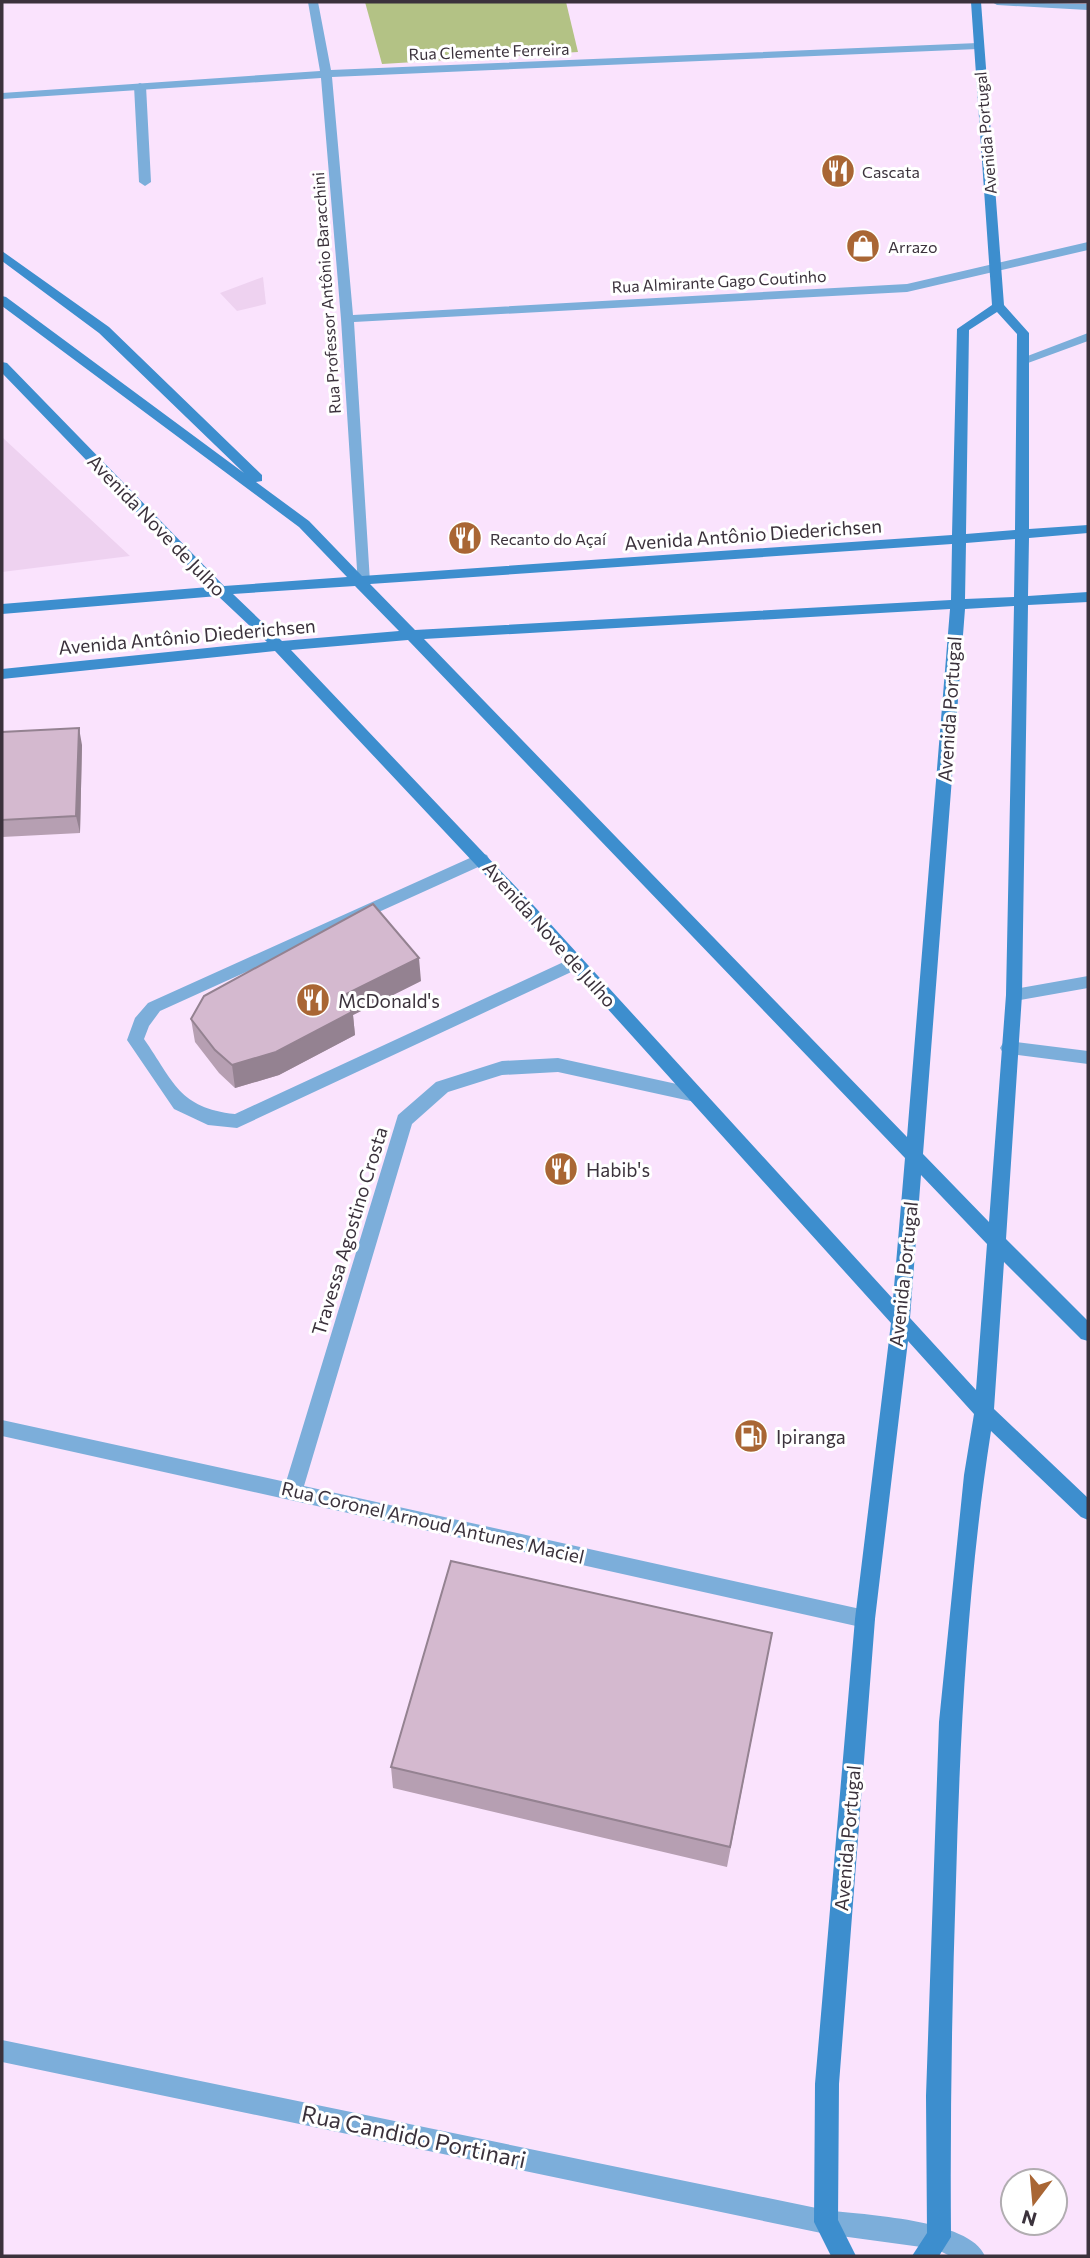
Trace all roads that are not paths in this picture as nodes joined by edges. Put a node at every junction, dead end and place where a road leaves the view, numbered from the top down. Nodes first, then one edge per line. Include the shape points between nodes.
1 (313, 2) edge
2 (976, 2) edge
3 (997, 2) edge
4 (1088, 7) edge
5 (978, 46) junction
6 (326, 74) junction
7 (140, 86) junction
8 (2, 96) edge
9 (145, 182) dead end
10 (1088, 246) edge
11 (2, 254) edge
12 (996, 265) junction
13 (2, 300) edge
14 (998, 306) junction
15 (347, 319) junction
16 (1088, 337) edge
17 (1023, 360) junction
18 (2, 366) edge
19 (304, 524) junction
20 (1088, 529) edge
21 (1023, 534) junction
22 (961, 538) junction
23 (363, 582) junction
24 (219, 589) junction
25 (1088, 597) edge
26 (1020, 601) junction
27 (958, 604) junction
28 (2, 609) edge
29 (413, 635) junction
30 (279, 646) junction
31 (2, 674) edge
32 (481, 859) junction
33 (576, 962) junction
34 (1088, 982) edge
35 (1014, 995) junction
36 (1009, 1048) junction
37 (1088, 1058) edge
38 (695, 1095) junction
39 (914, 1157) junction
40 (996, 1241) junction
41 (901, 1319) junction
42 (1088, 1332) edge
43 (984, 1412) junction
44 (2, 1428) edge
45 (293, 1490) junction
46 (1088, 1511) edge
47 (864, 1619) junction
48 (2, 2051) edge
49 (826, 2222) junction
50 (932, 2247) edge
51 (844, 2256) edge
52 (973, 2256) edge

1 - 6 street, Rua Professor Antônio Baracchini
2 - 5 main road, Avenida Portugal
3 - 4 street
5 - 6 street, Rua Clemente Ferreira
5 - 12 main road, Avenida Portugal
6 - 7 street, Rua Clemente Ferreira
6 - 15 street, Rua Professor Antônio Baracchini
7 - 8 street, Rua Clemente Ferreira
7 - 9 street
10 - 12 street, Rua Almirante Gago Coutinho
11 - 19 main road via 104,330
12 - 14 main road, Avenida Portugal
12 - 15 street, Rua Almirante Gago Coutinho via 907,288
13 - 19 main road
14 - 17 main road via 1023,333
14 - 22 main road, Avenida Portugal via 963,329
15 - 23 street, Rua Professor Antônio Baracchini
16 - 17 street
17 - 21 main road
18 - 24 main road, Avenida Nove de Julho
19 - 23 main road
20 - 21 main road, Avenida Antônio Diederichsen
21 - 22 main road, Avenida Antônio Diederichsen
21 - 26 main road
22 - 23 main road, Avenida Antônio Diederichsen
22 - 27 main road, Avenida Portugal
23 - 24 main road, Avenida Antônio Diederichsen
23 - 29 main road
24 - 28 main road, Avenida Antônio Diederichsen
24 - 30 main road, Avenida Nove de Julho
25 - 26 main road, Avenida Antônio Diederichsen
26 - 27 main road, Avenida Antônio Diederichsen
26 - 35 main road
27 - 29 main road, Avenida Antônio Diederichsen
27 - 39 main road, Avenida Portugal
29 - 30 main road, Avenida Antônio Diederichsen
29 - 39 main road
30 - 31 main road, Avenida Antônio Diederichsen
30 - 32 main road, Avenida Nove de Julho
32 - 33 main road, Avenida Nove de Julho
32 - 33 street via 154,1007 135,1040 180,1104 208,1118 237,1121
33 - 38 main road, Avenida Nove de Julho
34 - 35 street
35 - 36 main road
36 - 37 street
36 - 40 main road
38 - 41 main road, Avenida Nove de Julho
38 - 45 street, Travessa Agostino Crosta via 558,1065 502,1068 442,1087 404,1120
39 - 40 main road
39 - 41 main road, Avenida Portugal
40 - 42 main road
40 - 43 main road
41 - 43 main road, Avenida Nove de Julho
41 - 47 main road, Avenida Portugal
43 - 46 main road, Avenida Nove de Julho
43 - 50 main road via 950,1723
44 - 45 street, Rua Coronel Arnoud Antunes Maciel
45 - 47 street, Rua Coronel Arnoud Antunes Maciel
47 - 49 main road, Avenida Portugal via 827,2084
48 - 49 street, Rua Candido Portinari
49 - 50 street, Rua Candido Portinari
49 - 51 main road, Avenida Portugal
50 - 52 street

